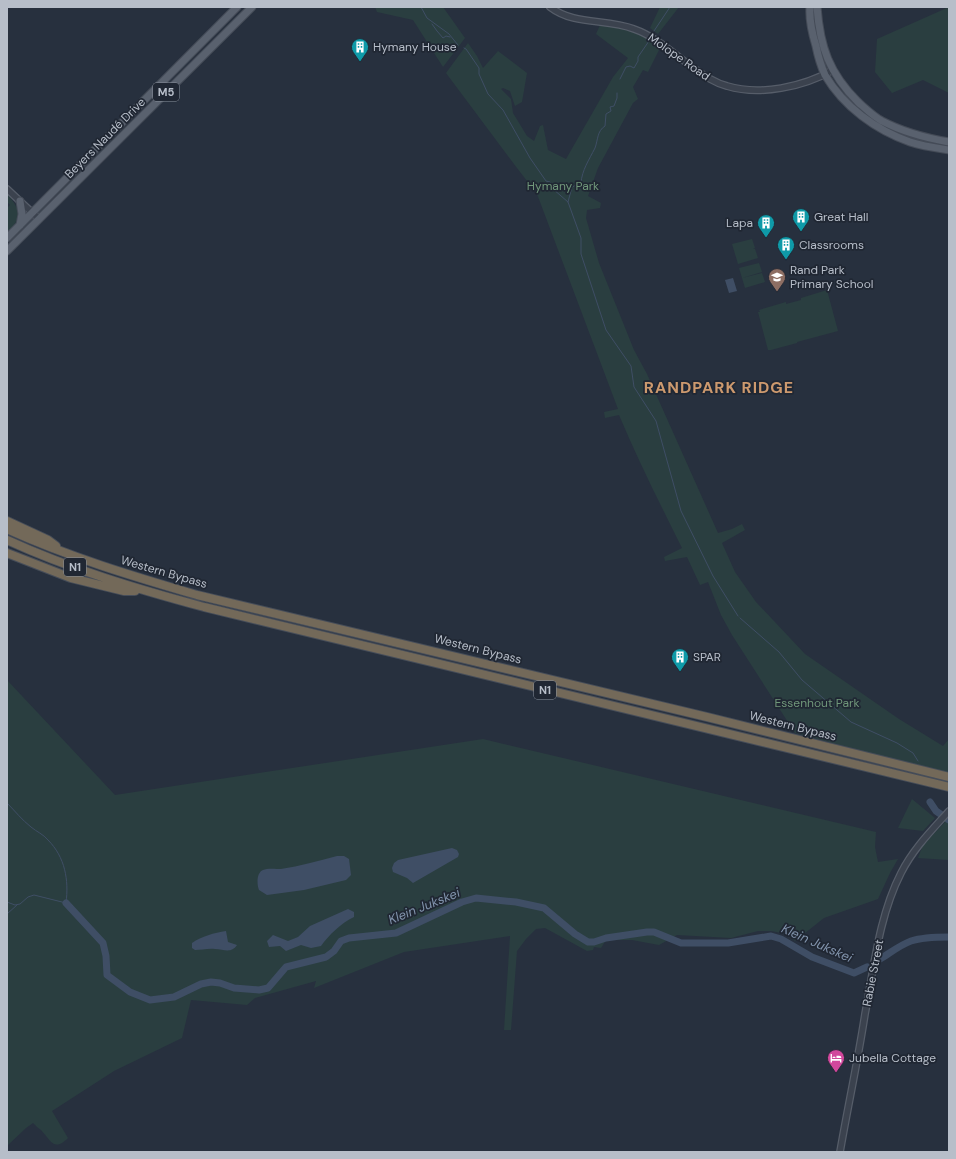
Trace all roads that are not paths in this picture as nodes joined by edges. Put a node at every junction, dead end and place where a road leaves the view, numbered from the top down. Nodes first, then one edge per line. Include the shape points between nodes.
1 (238, 7) edge
2 (252, 7) edge
3 (550, 7) edge
4 (810, 7) edge
5 (817, 7) edge
6 (832, 70) junction
7 (825, 74) junction
8 (949, 142) edge
9 (949, 150) edge
10 (7, 189) edge
11 (20, 201) junction
12 (33, 214) junction
13 (39, 219) junction
14 (20, 225) junction
15 (7, 238) edge
16 (7, 251) edge
17 (7, 521) edge
18 (7, 528) edge
19 (7, 540) edge
20 (59, 550) junction
21 (7, 553) edge
22 (144, 591) junction
23 (949, 777) edge
24 (948, 787) edge
25 (949, 811) edge
26 (840, 1152) edge

1 - 12 main road, Beyers Naudé Drive / M5
2 - 13 main road, Beyers Naudé Drive / M5
3 - 7 street, Molope Road via 572,18 621,25 640,31 663,44 704,75 728,87 769,90 795,86
4 - 7 main road via 814,39
5 - 6 main road via 822,40
6 - 7 street, Molope Road
6 - 8 main road via 852,96 876,117 900,129
7 - 9 main road via 845,101 874,125 910,142
10 - 11 street
11 - 12 street
11 - 14 main road
12 - 13 street
12 - 14 main road, Beyers Naudé Drive / M5
13 - 16 main road, Beyers Naudé Drive / M5
14 - 15 main road, Beyers Naudé Drive / M5
17 - 20 highway via 48,540
18 - 20 highway, Western Bypass / N1
19 - 22 highway, Western Bypass / N1 via 59,562
20 - 23 highway, Western Bypass / N1 via 118,572 198,595
21 - 22 highway via 78,579 124,591
22 - 24 highway, Western Bypass / N1
25 - 26 street, Rabie Street via 922,840 907,862 887,910 872,975

